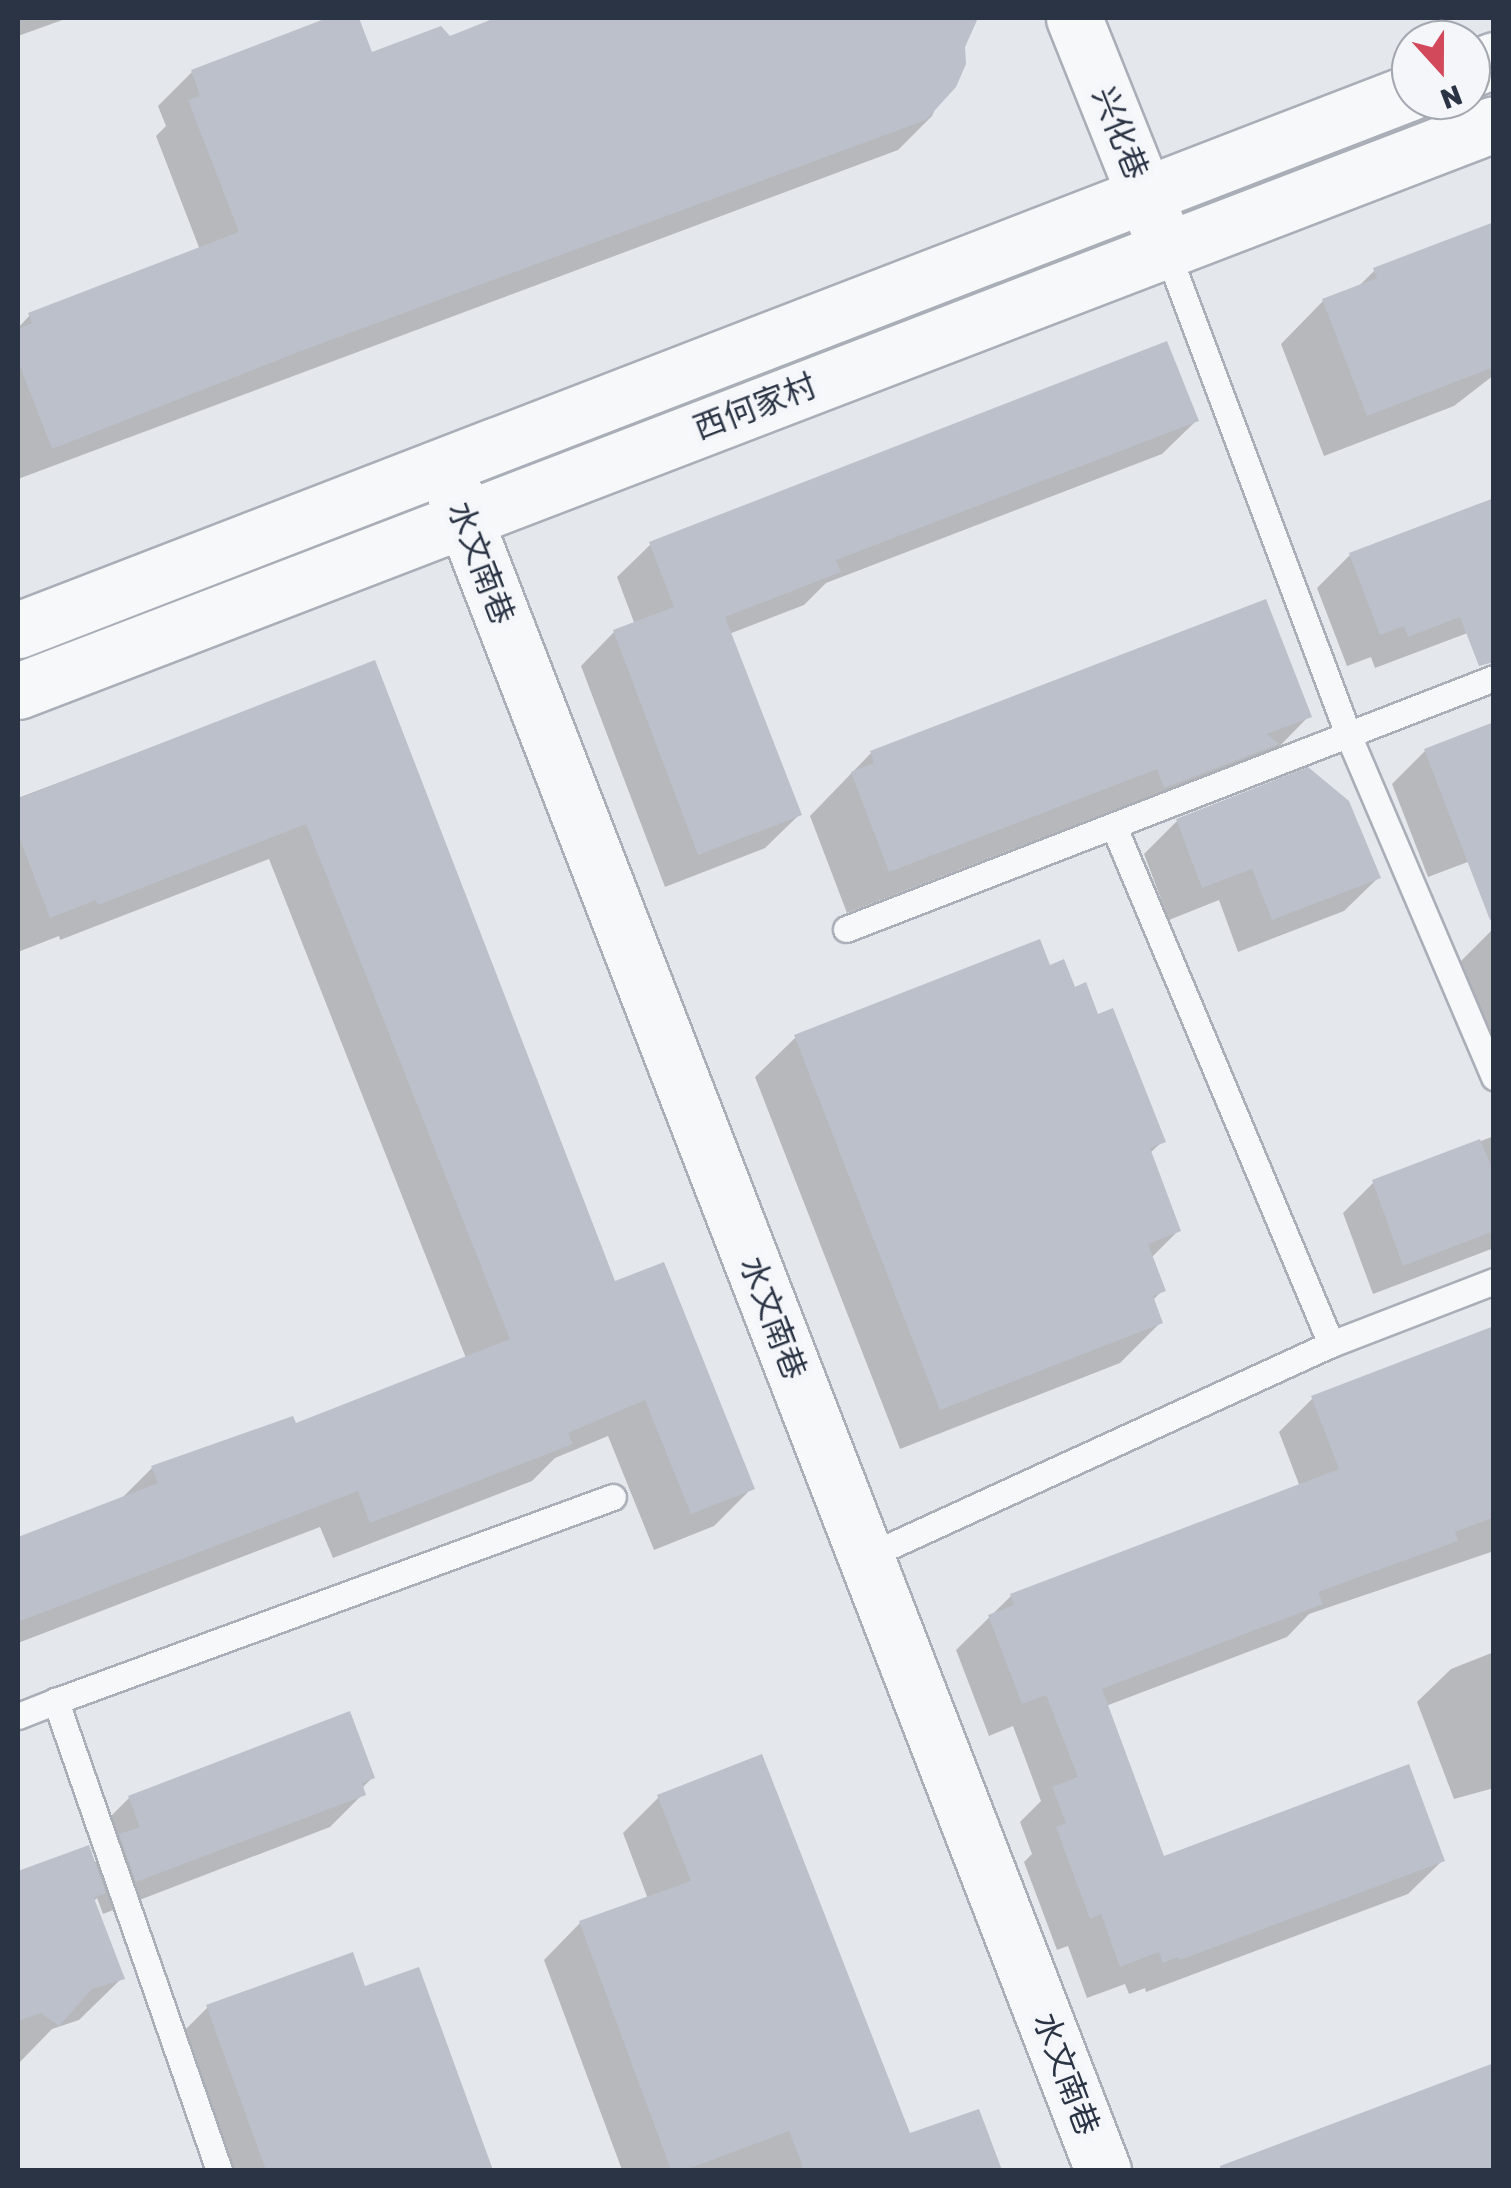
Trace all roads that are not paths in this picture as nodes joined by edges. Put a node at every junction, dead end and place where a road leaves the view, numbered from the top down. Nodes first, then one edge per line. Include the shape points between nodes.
1 (1074, 18) edge
2 (1391, 100) edge
3 (1494, 124) edge
4 (1144, 194) junction
5 (1166, 249) junction
6 (444, 466) junction
7 (464, 518) junction
8 (18, 630) edge
9 (1494, 678) edge
10 (18, 691) edge
11 (1350, 737) junction
12 (1114, 827) junction
13 (846, 929) dead end
14 (1494, 1077) edge
15 (1494, 1281) edge
16 (1331, 1344) junction
17 (614, 1497) dead end
18 (866, 1556) junction
19 (56, 1701) junction
20 (18, 1716) edge
21 (219, 2170) edge
22 (1103, 2170) edge

1 - 4 street, 兴化巷
2 - 4 street, 西何家村
3 - 5 street, 西何家村
4 - 5 street, 兴化巷
4 - 6 street, 西何家村
5 - 7 street, 西何家村
5 - 11 lane
6 - 7 street, 水文南巷
6 - 8 street, 西何家村
7 - 10 street, 西何家村
7 - 18 street, 水文南巷
9 - 11 lane
11 - 12 lane
11 - 14 lane
12 - 13 lane
12 - 16 lane
15 - 16 lane
16 - 18 lane
17 - 19 lane
18 - 22 street, 水文南巷
19 - 20 lane
19 - 21 lane

